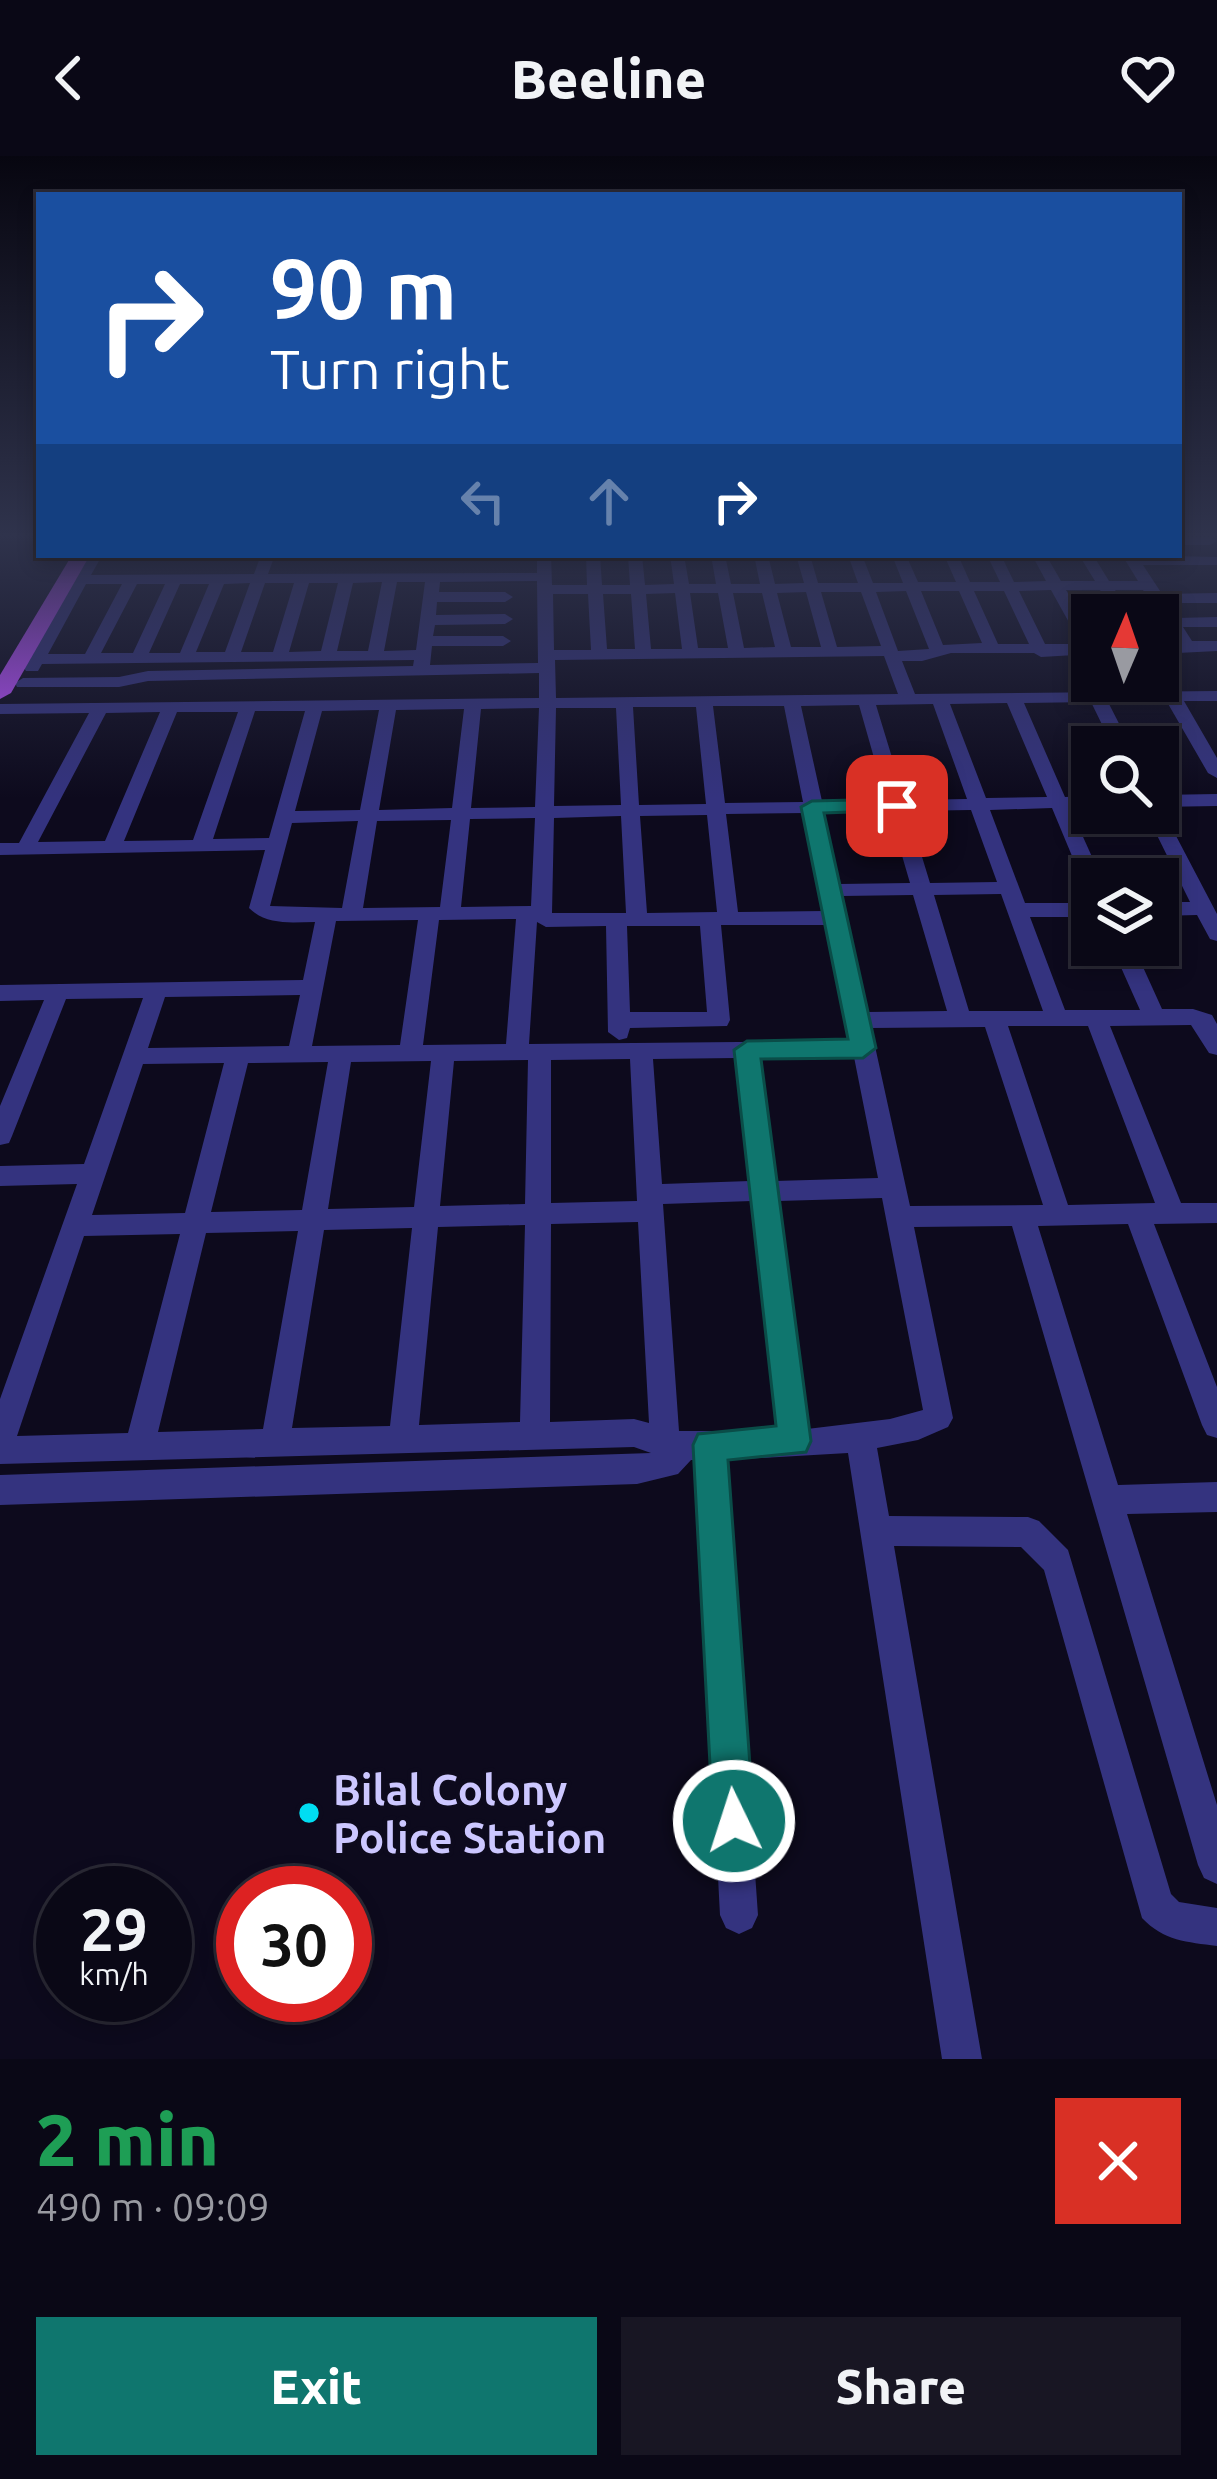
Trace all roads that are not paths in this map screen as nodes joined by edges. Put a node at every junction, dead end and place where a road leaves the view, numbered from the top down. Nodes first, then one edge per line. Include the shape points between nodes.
1 (19, 622) edge
2 (47, 622) edge
3 (57, 622) edge
4 (110, 622) edge
5 (155, 622) edge
6 (200, 622) edge
7 (244, 622) edge
8 (285, 622) edge
9 (336, 622) edge
10 (385, 622) edge
11 (426, 622) edge
12 (544, 622) edge
13 (597, 622) edge
14 (642, 622) edge
15 (692, 622) edge
16 (732, 622) edge
17 (777, 622) edge
18 (822, 622) edge
19 (880, 622) edge
20 (925, 622) edge
21 (980, 622) edge
22 (1026, 622) edge
23 (1077, 622) edge
24 (1217, 622) edge
25 (1179, 623) edge
26 (1179, 633) edge
27 (503, 641) dead end
28 (1187, 646) junction
29 (1217, 646) edge
30 (1179, 647) edge
31 (937, 650) junction
32 (993, 650) junction
33 (830, 651) junction
34 (853, 651) junction
35 (737, 652) junction
36 (784, 652) junction
37 (1041, 652) junction
38 (0, 653) edge
39 (891, 653) junction
40 (599, 654) junction
41 (643, 654) junction
42 (328, 656) junction
43 (375, 656) junction
44 (422, 656) junction
45 (186, 657) junction
46 (231, 657) junction
47 (37, 658) junction
48 (91, 658) junction
49 (139, 658) junction
50 (703, 658) junction
51 (268, 662) junction
52 (355, 673) junction
53 (545, 684) junction
54 (1217, 685) edge
55 (1179, 688) edge
56 (906, 694) junction
57 (1071, 694) edge
58 (1217, 697) edge
59 (1071, 698) edge
60 (348, 699) junction
61 (7, 701) edge
62 (1179, 701) edge
63 (1179, 701) edge
64 (1176, 702) edge
65 (942, 703) junction
66 (1015, 703) junction
67 (867, 705) junction
68 (705, 706) junction
69 (792, 706) junction
70 (1217, 706) edge
71 (624, 707) junction
72 (314, 710) junction
73 (387, 710) junction
74 (472, 710) junction
75 (169, 711) junction
76 (246, 711) junction
77 (97, 713) junction
78 (1217, 773) edge
79 (1217, 800) edge
80 (1179, 801) edge
81 (1057, 803) junction
82 (1071, 803) edge
83 (979, 804) junction
84 (897, 806) junction
85 (812, 807) junction
86 (716, 809) junction
87 (631, 810) junction
88 (546, 812) junction
89 (461, 814) junction
90 (369, 815) junction
91 (283, 817) junction
92 (1166, 834) edge
93 (276, 844) junction
94 (201, 846) junction
95 (112, 847) junction
96 (0, 849) edge
97 (25, 849) junction
98 (1082, 858) edge
99 (830, 890) junction
100 (922, 890) junction
101 (1014, 899) junction
102 (1071, 907) edge
103 (534, 912) junction
104 (440, 913) junction
105 (1179, 913) edge
106 (327, 915) junction
107 (351, 915) junction
108 (836, 918) junction
109 (719, 919) junction
110 (1212, 919) edge
111 (627, 920) junction
112 (1132, 966) edge
113 (315, 987) junction
114 (157, 990) junction
115 (58, 992) junction
116 (0, 993) edge
117 (1057, 1018) junction
118 (1096, 1018) junction
119 (1156, 1018) junction
120 (1208, 1018) edge
121 (960, 1019) junction
122 (994, 1019) junction
123 (619, 1020) junction
124 (857, 1020) junction
125 (1217, 1047) edge
126 (863, 1048) junction
127 (747, 1050) junction
128 (630, 1051) junction
129 (528, 1052) junction
130 (410, 1053) junction
131 (443, 1053) junction
132 (299, 1054) junction
133 (341, 1054) junction
134 (238, 1055) junction
135 (134, 1056) junction
136 (0, 1136) edge
137 (93, 1174) junction
138 (0, 1176) edge
139 (893, 1188) junction
140 (764, 1191) junction
141 (647, 1202) junction
142 (538, 1212) junction
143 (1137, 1214) junction
144 (1172, 1214) junction
145 (1217, 1214) edge
146 (1022, 1216) junction
147 (1059, 1216) junction
148 (899, 1217) junction
149 (424, 1218) junction
150 (314, 1223) junction
151 (192, 1225) junction
152 (75, 1226) junction
153 (1217, 1425) edge
154 (860, 1436) junction
155 (535, 1438) junction
156 (403, 1441) junction
157 (794, 1441) junction
158 (275, 1444) junction
159 (0, 1446) edge
160 (139, 1447) junction
161 (681, 1448) junction
162 (0, 1490) edge
163 (1217, 1497) edge
164 (1107, 1500) junction
165 (876, 1531) junction
166 (1217, 1865) edge
167 (740, 1915) dead end
168 (1217, 1927) edge
169 (962, 2059) edge

1 - 38 main road
2 - 61 main road
3 - 47 street
4 - 48 street
5 - 49 street
6 - 45 street
7 - 46 street
8 - 51 street
9 - 42 street
10 - 43 street
11 - 44 street
12 - 53 street
13 - 40 street
14 - 41 street
15 - 50 street
16 - 35 street
17 - 36 street
18 - 33 street
19 - 39 street
20 - 31 street
21 - 32 street
22 - 37 street
23 - 37 street via 1092,649
24 - 25 street
26 - 28 street
27 - 44 street
28 - 29 street
28 - 30 street
31 - 32 street
31 - 39 street
32 - 37 street
33 - 34 street
33 - 36 street
34 - 39 street
34 - 50 street via 839,667
35 - 36 street
35 - 50 street
39 - 56 street
40 - 41 street
40 - 53 street
41 - 50 street
42 - 43 street
42 - 51 street
43 - 44 street
44 - 52 street
44 - 53 street
45 - 46 street
45 - 49 street
46 - 51 street
47 - 48 street
47 - 61 street
48 - 49 street
50 - 53 street
51 - 52 street
51 - 61 street
52 - 60 street
53 - 56 street
53 - 60 street
53 - 71 street
53 - 74 street
53 - 88 street
54 - 55 street
56 - 57 street
56 - 65 street
56 - 67 street
58 - 62 street
59 - 66 street
60 - 61 street
60 - 72 street
60 - 73 street
61 - 77 street
63 - 70 street
64 - 78 street
65 - 66 street
65 - 67 street
65 - 83 street
66 - 81 street
67 - 69 street
67 - 84 street
68 - 69 street
68 - 71 street
68 - 86 street
69 - 85 street
71 - 87 street
72 - 73 street
72 - 76 street
72 - 91 street
73 - 74 street
73 - 90 street
74 - 89 street
75 - 76 street
75 - 77 street
75 - 95 street
76 - 94 street
77 - 97 street
79 - 80 street
81 - 82 street
81 - 83 street
81 - 98 street
83 - 84 street
83 - 101 street
84 - 85 street
84 - 100 street
85 - 86 street
85 - 99 street
86 - 87 street
86 - 109 street
87 - 88 street
87 - 111 street
88 - 89 street
88 - 103 street
89 - 90 street
89 - 104 street
90 - 91 street
90 - 107 street
91 - 93 street
92 - 110 street
93 - 94 street
93 - 106 street via 260,908
94 - 95 street
95 - 97 street
96 - 97 street
99 - 100 street
99 - 108 street
100 - 101 street
100 - 121 street
101 - 102 street
101 - 117 street
103 - 104 street
103 - 111 street via 546,920
103 - 129 street
104 - 107 street
104 - 130 street
105 - 110 street
106 - 107 street
106 - 113 street
108 - 109 street
108 - 124 street
109 - 111 street
109 - 123 street via 719,1020
111 - 123 street
112 - 119 street
113 - 114 street
113 - 132 street
114 - 115 street
114 - 135 street
115 - 116 street
115 - 136 street
117 - 118 street
117 - 122 street
118 - 119 street
118 - 144 street
119 - 120 street
120 - 125 street
121 - 122 street
121 - 124 street
122 - 147 street
123 - 128 street
124 - 126 street
126 - 127 street
126 - 139 street
127 - 128 street
127 - 140 street
128 - 129 street
128 - 141 street
129 - 131 street
129 - 142 street
130 - 131 street
130 - 133 street
131 - 149 street
132 - 133 street
132 - 134 street
133 - 150 street
134 - 135 street
134 - 151 street
135 - 137 street
137 - 138 street
137 - 152 street
139 - 140 street
139 - 148 street
140 - 141 street
140 - 157 street
141 - 142 street
141 - 161 street
142 - 149 street
142 - 155 street
143 - 144 street
143 - 147 street
143 - 153 street
144 - 145 street
146 - 147 street
146 - 148 street
146 - 164 street
148 - 154 street via 938,1418
149 - 150 street
149 - 156 street
150 - 151 street
150 - 158 street
151 - 152 street
151 - 160 street
152 - 159 street
154 - 157 street
154 - 165 street
155 - 156 street
155 - 161 street via 634,1433
156 - 158 street
157 - 161 street
158 - 160 street
159 - 160 street
161 - 162 street via 637,1470
161 - 167 street
163 - 164 street
164 - 166 street
165 - 168 street via 1028,1532 1042,1541 1057,1561 1155,1905 1170,1920
165 - 169 street

